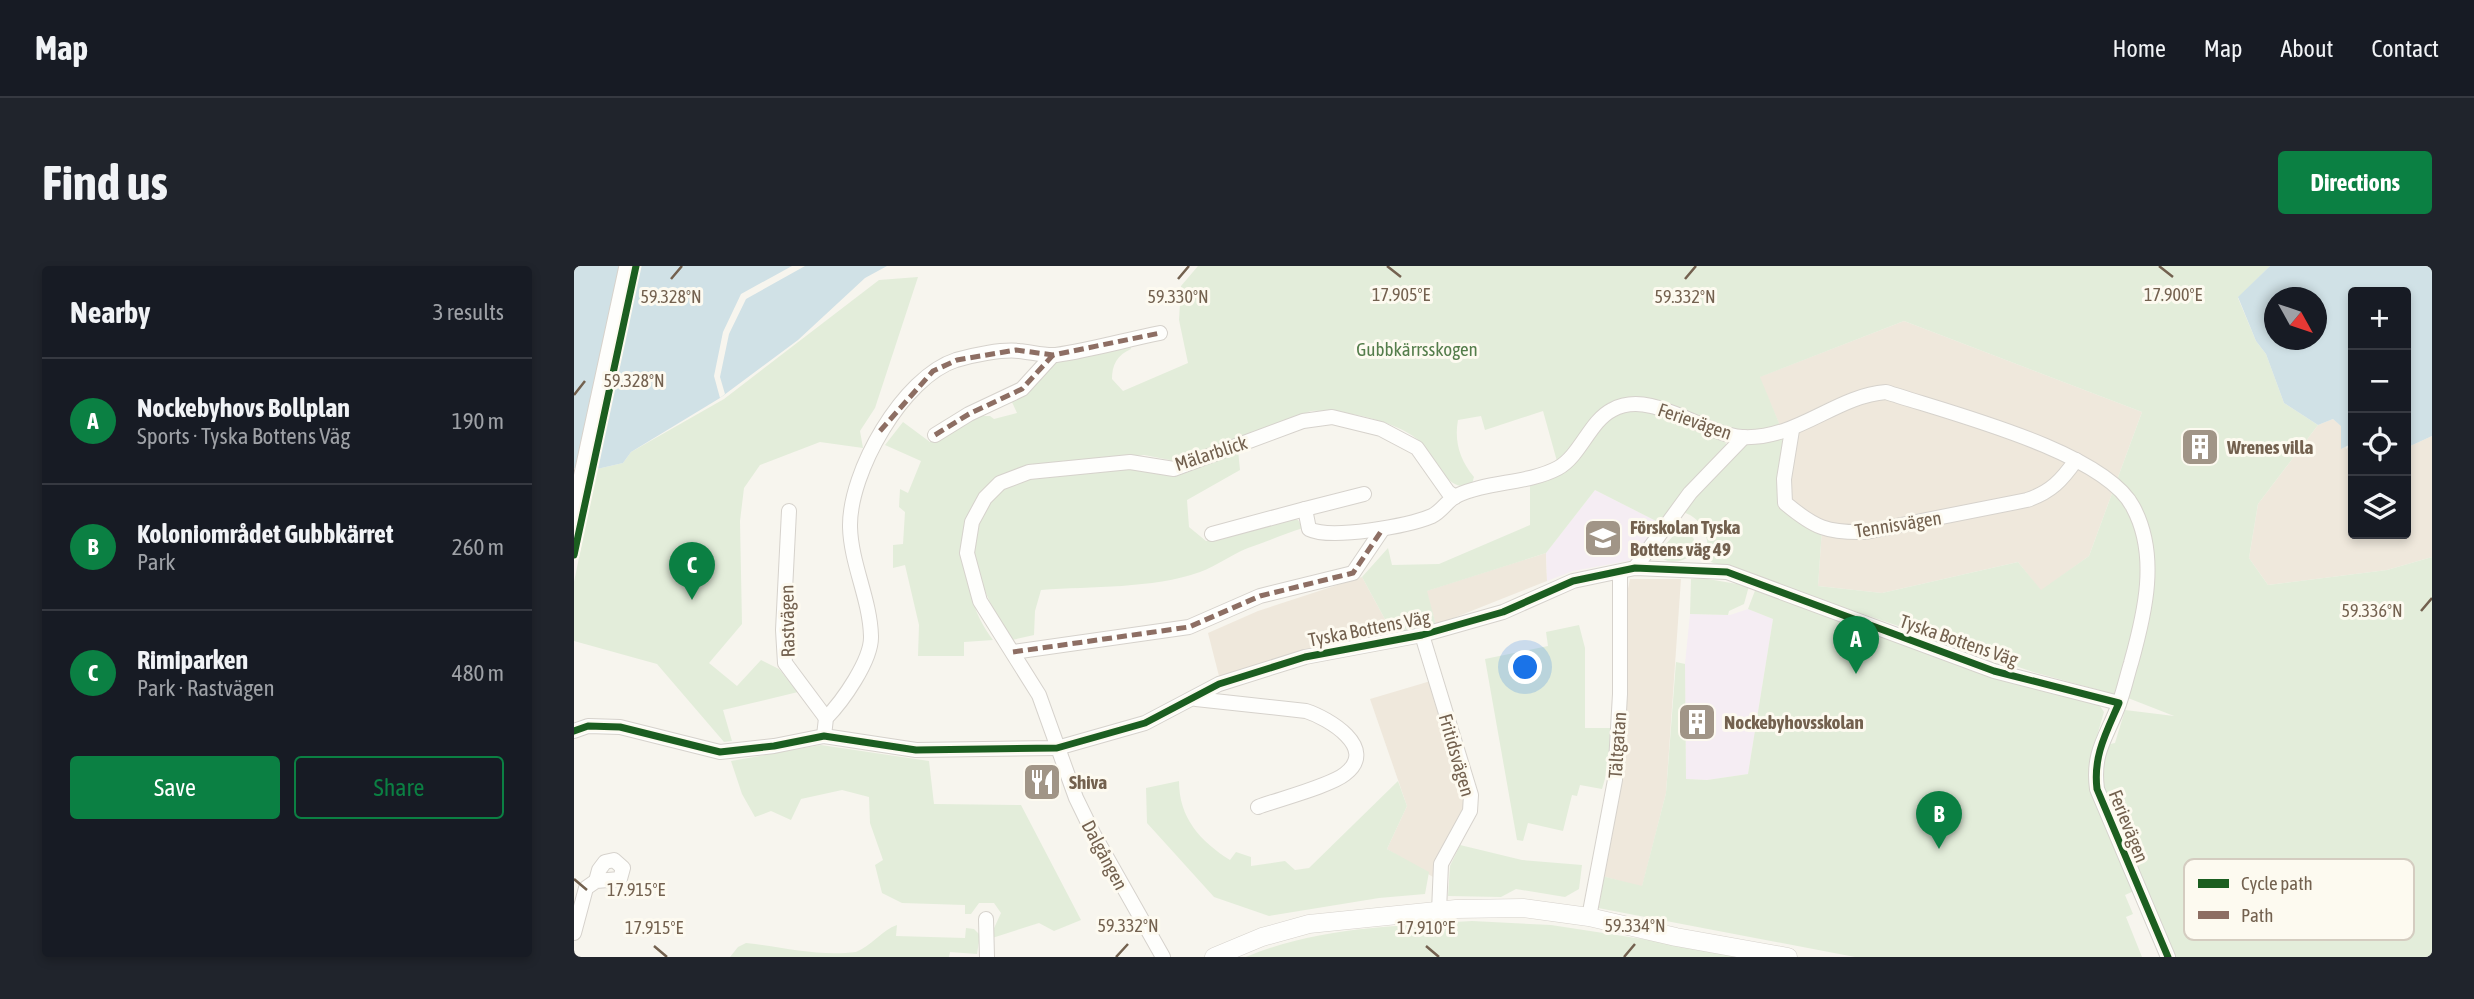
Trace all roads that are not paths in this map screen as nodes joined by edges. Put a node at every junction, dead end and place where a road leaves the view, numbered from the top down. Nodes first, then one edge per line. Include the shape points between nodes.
1 (619, 266) edge
2 (629, 266) edge
3 (1160, 333) dead end
4 (1053, 355) junction
5 (1792, 430) junction
6 (935, 435) dead end
7 (1744, 437) junction
8 (2076, 460) junction
9 (574, 476) edge
10 (1364, 494) dead end
11 (1455, 497) junction
12 (1305, 509) junction
13 (789, 511) dead end
14 (574, 520) edge
15 (1382, 530) junction
16 (1212, 534) dead end
17 (1635, 568) junction
18 (1620, 572) junction
19 (1422, 635) junction
20 (1013, 652) junction
21 (1196, 699) junction
22 (2119, 703) junction
23 (825, 718) junction
24 (574, 731) edge
25 (824, 736) junction
26 (1057, 748) junction
27 (1258, 807) dead end
28 (596, 881) dead end
29 (1439, 911) junction
30 (1589, 916) junction
31 (986, 919) dead end
32 (574, 933) edge
33 (987, 957) edge
34 (1163, 957) edge
35 (1214, 957) edge
36 (1788, 957) edge
37 (2168, 957) edge

1 - 9 main road
2 - 14 main road
3 - 4 street
4 - 6 street via 1022,389
4 - 23 street via 1016,350 957,360 933,371 880,431 856,486 850,524 872,638 853,684
5 - 7 street, Ferievägen
5 - 8 street, Ferievägen via 1862,394 1886,392
5 - 8 street, Tennisvägen via 1785,503 1808,523 1840,533 1866,532 2027,500 2061,481
7 - 11 street, Ferievägen via 1637,402 1610,410 1560,467
7 - 17 street via 1690,493
8 - 22 street, Ferievägen via 2108,479 2132,505 2146,548 2148,574
10 - 12 street
11 - 15 street, Ferievägen via 1428,517
11 - 20 street, Mälarblick via 1418,448 1381,429 1332,417 1303,421 1174,469 1130,462 1029,472 1000,483 985,498 972,522 967,554 980,601
12 - 15 street, Ferievägen via 1309,528 1320,534
12 - 16 street
13 - 23 street, Rastvägen via 785,663
15 - 20 street via 1353,573 1260,596 1189,627
17 - 18 street, Tyska Bottens Väg
17 - 22 street, Tyska Bottens Väg via 1727,572 1994,671
18 - 19 street, Tyska Bottens Väg via 1573,581 1503,612
18 - 30 street, Tältgatan via 1615,780
19 - 21 street, Tyska Bottens Väg via 1304,657 1219,684
19 - 29 street, Fritidsvägen via 1471,795 1470,811 1441,864
20 - 26 street, Mälarblick via 1039,695
21 - 26 street, Tyska Bottens Väg via 1145,723
21 - 27 street via 1307,710 1324,716 1348,735 1355,760 1346,774
22 - 37 street, Ferievägen via 2099,748 2097,789
23 - 25 street
24 - 25 street, Tyska Bottens Väg via 588,726 620,727 720,752
25 - 26 street, Tyska Bottens Väg via 916,750
26 - 34 street, Dalgången via 1094,835
28 - 32 street via 586,888
29 - 30 street via 1523,908
29 - 35 street via 1309,924
30 - 36 street
31 - 33 street

